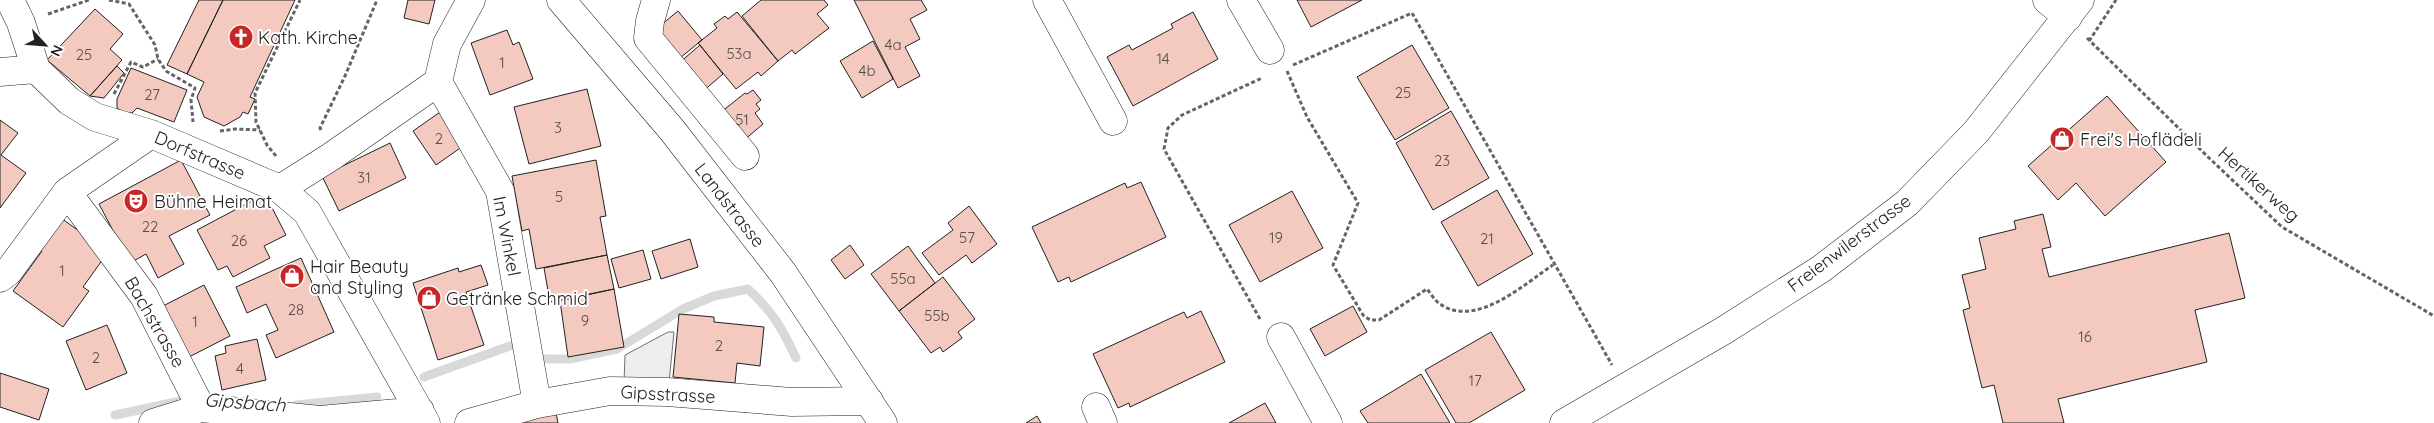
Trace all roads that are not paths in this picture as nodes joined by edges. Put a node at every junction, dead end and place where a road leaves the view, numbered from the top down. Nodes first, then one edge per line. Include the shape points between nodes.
1 (472, 0) edge
2 (561, 0) edge
3 (656, 0) edge
4 (1047, 0) edge
5 (1241, 0) edge
6 (2047, 0) edge
7 (2074, 9) edge
8 (16, 11) edge
9 (1276, 66) road end
10 (36, 69) junction
11 (0, 72) edge
12 (438, 82) junction
13 (1113, 121) dead end
14 (152, 134) junction
15 (745, 156) dead end
16 (288, 185) junction
17 (67, 192) junction
18 (0, 278) edge
19 (1281, 337) road end
20 (197, 398) junction
21 (537, 404) junction
22 (876, 412) edge
23 (798, 413) edge
24 (423, 417) edge
25 (153, 423) edge
26 (469, 423) edge
27 (1328, 423) edge
28 (1564, 423) edge

1 - 12 street via 447,44
2 - 22 street, Landstrasse via 672,130 783,273
3 - 15 street via 648,38
4 - 13 street
5 - 9 street
6 - 7 street
7 - 28 street, Freienwilerstrasse via 1976,132 1907,202 1821,269
8 - 10 street, Dorfstrasse
10 - 11 street
10 - 14 street, Dorfstrasse via 69,101 101,119
12 - 16 street
12 - 21 street, Im Winkel via 500,191
14 - 16 street, Dorfstrasse
14 - 17 street
16 - 24 street, Dorfstrasse via 307,212
17 - 18 street via 8,272
17 - 20 street, Bachstrasse via 144,296
19 - 27 street
20 - 24 street via 320,420
20 - 25 street
21 - 23 street, Gipsstrasse via 610,391 667,392
21 - 26 street, Gipsstrasse
22 - 23 street, Gipsstrasse

